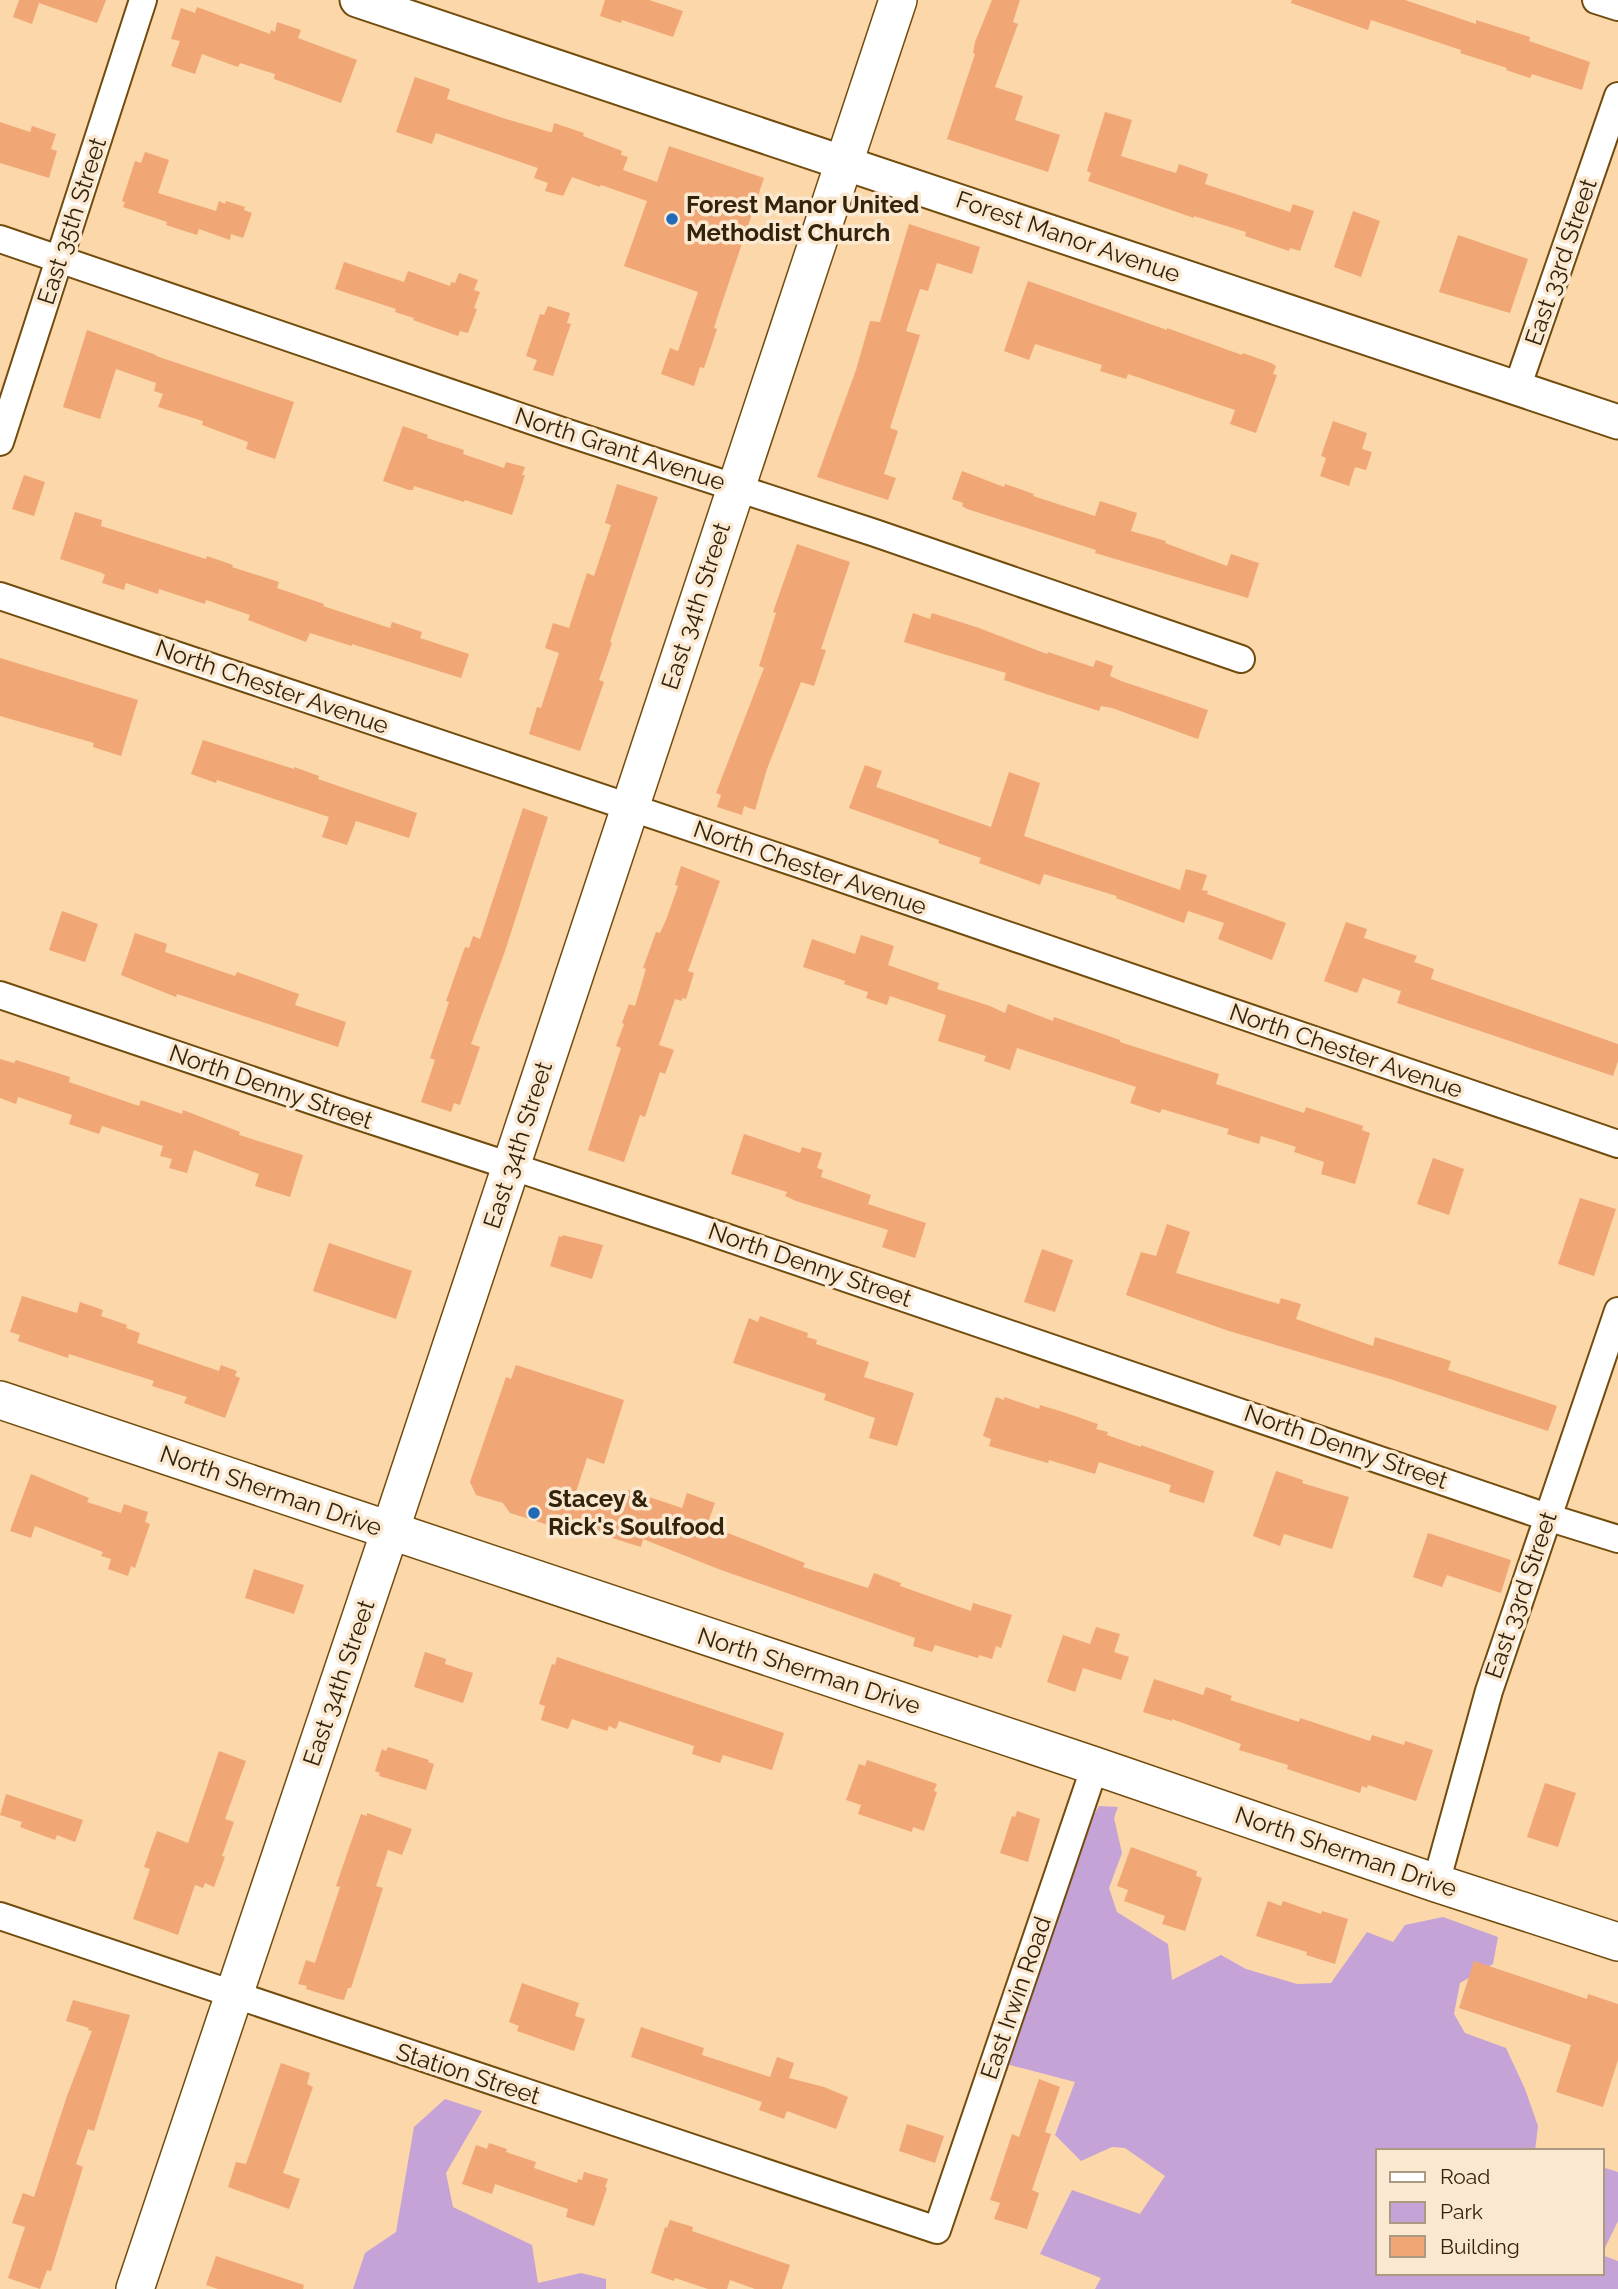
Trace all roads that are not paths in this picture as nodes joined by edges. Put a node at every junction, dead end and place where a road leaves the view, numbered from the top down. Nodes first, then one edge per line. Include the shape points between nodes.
1 (143, 0) edge
2 (357, 0) edge
3 (898, 0) edge
4 (1596, 0) edge
5 (1618, 7) edge
6 (1618, 96) edge
7 (845, 162) junction
8 (0, 239) edge
9 (61, 259) junction
10 (1517, 388) junction
11 (1618, 422) edge
12 (0, 442) edge
13 (736, 486) junction
14 (0, 596) edge
15 (1241, 659) dead end
16 (629, 807) junction
17 (0, 995) edge
18 (1618, 1143) edge
19 (511, 1167) junction
20 (1618, 1311) edge
21 (0, 1400) edge
22 (1548, 1517) junction
23 (390, 1531) junction
24 (1618, 1539) edge
25 (1095, 1766) junction
26 (1436, 1883) junction
27 (0, 1916) edge
28 (1618, 1941) edge
29 (233, 1995) junction
30 (937, 2230) joint
31 (135, 2289) edge

1 - 9 street, East 35th Street
2 - 7 street, Forest Manor Avenue
3 - 7 main road, East 34th Street
4 - 5 street
6 - 10 street, East 33rd Street
7 - 10 street, Forest Manor Avenue
7 - 13 main road, East 34th Street
8 - 9 street, North Grant Avenue
9 - 12 street, East 35th Street
9 - 13 street, North Grant Avenue
10 - 11 street, Forest Manor Avenue
13 - 15 street, North Grant Avenue
13 - 16 main road, East 34th Street
14 - 16 street, North Chester Avenue
16 - 18 street, North Chester Avenue
16 - 19 main road, East 34th Street
17 - 19 street, North Denny Street
19 - 22 street, North Denny Street
19 - 23 main road, East 34th Street
20 - 22 street, East 33rd Street
21 - 23 main road, North Sherman Drive
22 - 24 street, North Denny Street
22 - 26 street, East 33rd Street via 1489,1692
23 - 25 main road, North Sherman Drive
23 - 29 main road, East 34th Street
25 - 26 main road, North Sherman Drive
25 - 30 street, East Irwin Road
26 - 28 main road, North Sherman Drive
27 - 29 street, Station Street
29 - 30 street, Station Street
29 - 31 main road, East 34th Street

